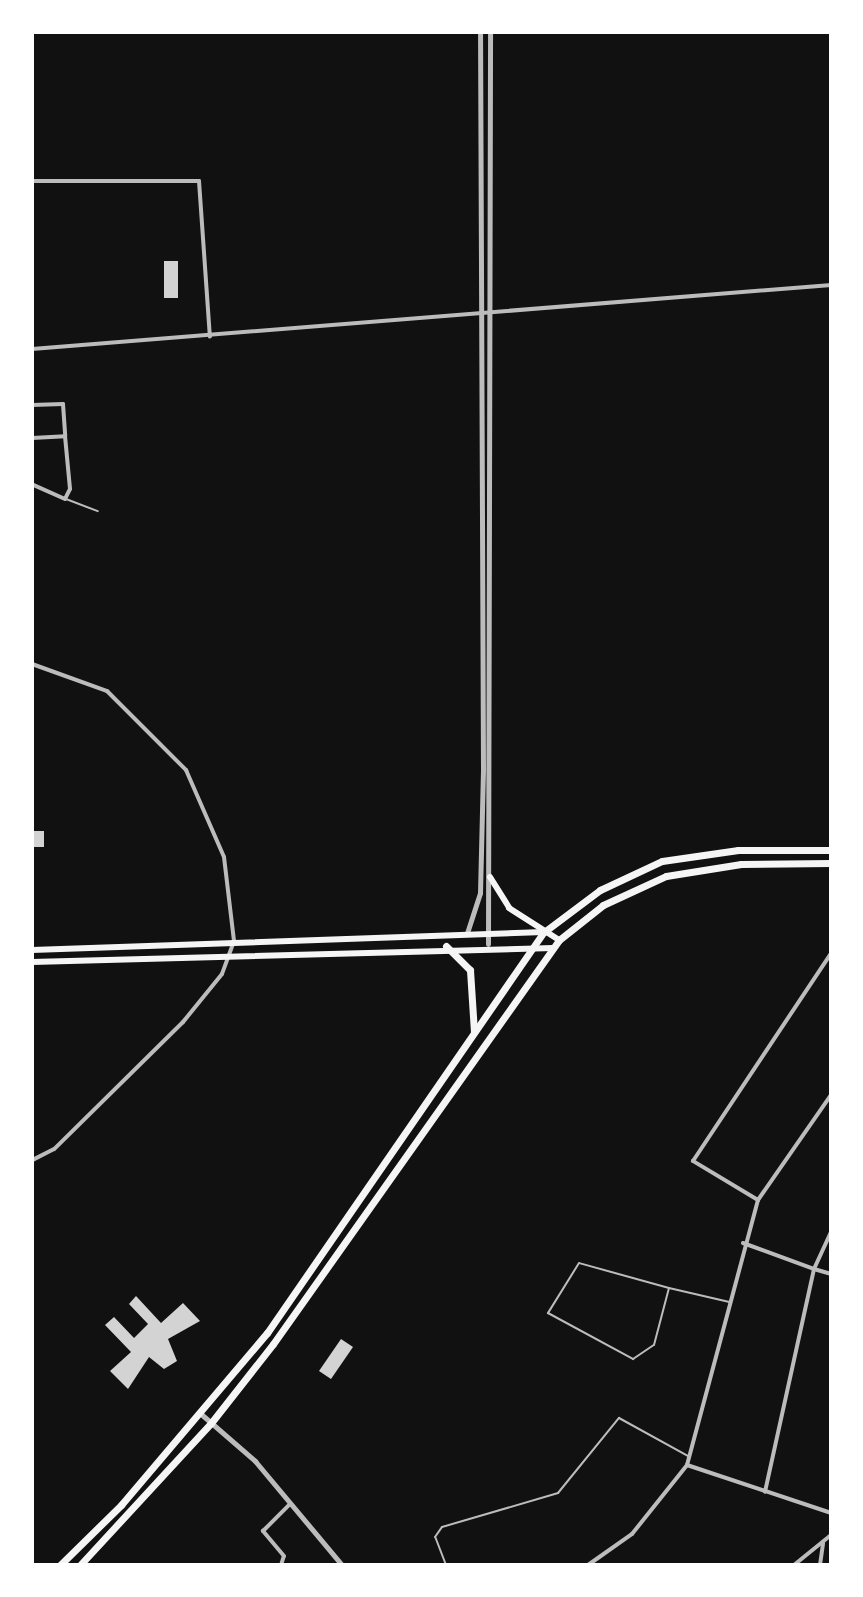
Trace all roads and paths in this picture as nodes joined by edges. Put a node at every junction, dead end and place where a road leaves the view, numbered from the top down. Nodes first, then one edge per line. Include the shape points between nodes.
1 (480, 32) edge
2 (490, 32) edge
3 (32, 181) edge
4 (831, 285) edge
5 (491, 315) junction
6 (477, 316) junction
7 (210, 337) junction
8 (32, 349) edge
9 (32, 405) edge
10 (65, 436) junction
11 (32, 438) edge
12 (32, 484) edge
13 (65, 499) junction
14 (98, 511) dead end
15 (32, 664) edge
16 (831, 850) edge
17 (831, 863) edge
18 (490, 877) junction
19 (489, 932) junction
20 (544, 932) junction
21 (467, 933) junction
22 (559, 940) junction
23 (234, 941) junction
24 (488, 944) junction
25 (535, 944) junction
26 (446, 946) junction
27 (553, 948) junction
28 (32, 950) edge
29 (831, 953) edge
30 (230, 954) junction
31 (32, 962) edge
32 (473, 1038) junction
33 (831, 1095) edge
34 (32, 1160) edge
35 (758, 1200) junction
36 (831, 1232) edge
37 (743, 1243) junction
38 (814, 1269) junction
39 (831, 1274) edge
40 (669, 1288) junction
41 (730, 1302) junction
42 (201, 1414) junction
43 (211, 1423) junction
44 (689, 1457) junction
45 (687, 1465) junction
46 (765, 1492) junction
47 (291, 1503) junction
48 (831, 1511) edge
49 (831, 1535) edge
50 (823, 1543) junction
51 (60, 1565) edge
52 (80, 1565) edge
53 (281, 1565) edge
54 (342, 1565) edge
55 (446, 1565) edge
56 (588, 1565) edge
57 (794, 1565) edge
58 (820, 1565) edge

1 - 6 street
2 - 5 street
3 - 7 street via 199,181
4 - 5 street
5 - 6 street
5 - 18 street
6 - 7 street
6 - 21 street via 483,768 480,893
7 - 8 street
9 - 10 street via 63,404
10 - 11 street
10 - 13 street
12 - 13 street
13 - 14 lane
15 - 23 street via 107,691 186,770 224,857
16 - 20 main road via 738,850 662,861 600,890
17 - 22 main road via 741,864 666,876 603,905
18 - 19 street
18 - 20 main road via 502,902
19 - 20 main road
19 - 21 main road
19 - 24 street
20 - 22 main road
20 - 25 main road
21 - 23 main road
22 - 27 main road
23 - 28 main road
23 - 30 street
24 - 25 main road
24 - 26 main road
25 - 27 main road
25 - 32 main road
26 - 30 main road
26 - 32 main road via 470,970
27 - 43 main road via 325,1276
29 - 35 street via 693,1161
30 - 31 main road
30 - 34 street via 169,1037 54,1149
32 - 42 main road via 318,1264
33 - 35 street
35 - 37 street
36 - 38 street
37 - 38 street
37 - 41 street
38 - 39 street
38 - 46 street
40 - 40 lane via 654,1345 633,1359 548,1313 579,1263
40 - 41 lane
41 - 44 street
42 - 43 street
42 - 51 main road
43 - 47 street
43 - 52 main road
44 - 45 street
44 - 55 lane via 619,1418 558,1493 442,1527 435,1537
45 - 46 street
45 - 56 street via 639,1527
46 - 48 street
47 - 53 street via 263,1531 284,1556
47 - 54 street
49 - 50 street
50 - 57 street
50 - 58 street

